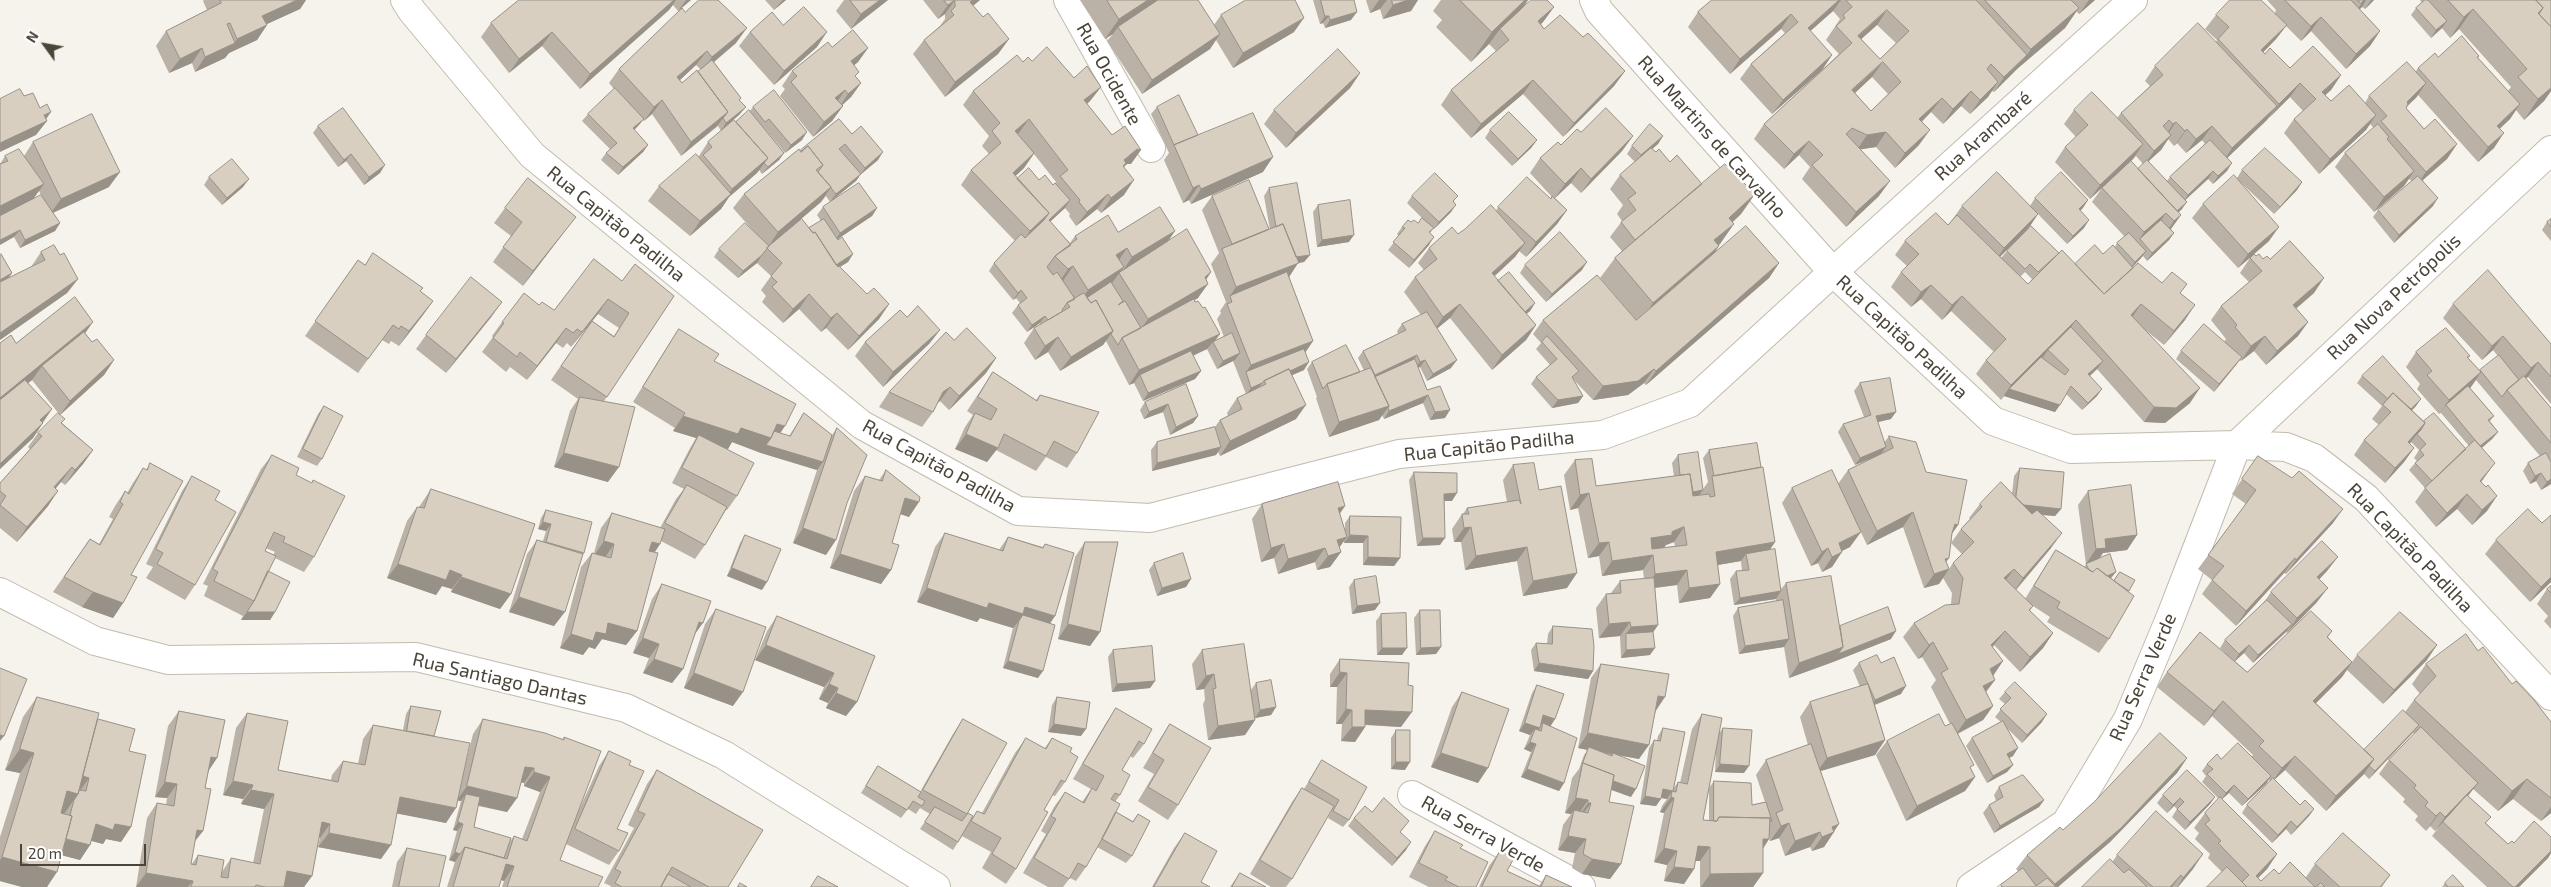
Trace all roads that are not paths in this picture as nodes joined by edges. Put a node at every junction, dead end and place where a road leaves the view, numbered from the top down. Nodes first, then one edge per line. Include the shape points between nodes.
1 (405, 0) edge
2 (1068, 0) edge
3 (1594, 0) edge
4 (2133, 0) edge
5 (1151, 148) dead end
6 (2551, 150) edge
7 (1833, 272) junction
8 (2237, 445) junction
9 (0, 592) edge
10 (2551, 696) edge
11 (1412, 795) dead end
12 (936, 887) edge
13 (1581, 887) edge
14 (1971, 887) edge

1 - 7 street, Rua Capitão Padilha via 532,155 862,425 1018,511 1150,518 1399,454 1602,435 1690,402
2 - 5 street, Rua Ocidente
3 - 7 street, Rua Martins de Carvalho via 1599,11
4 - 7 street, Rua Arambaré
6 - 8 street, Rua Nova Petrópolis
7 - 8 street, Rua Capitão Padilha via 1993,421 2072,448
8 - 10 street, Rua Capitão Padilha via 2286,446 2314,458 2366,498
8 - 14 street, Rua Serra Verde via 2128,719 2076,807 2066,823
9 - 12 street, Rua Santiago Dantas via 95,641 168,660 416,657 626,708 724,755
11 - 13 street, Rua Serra Verde

